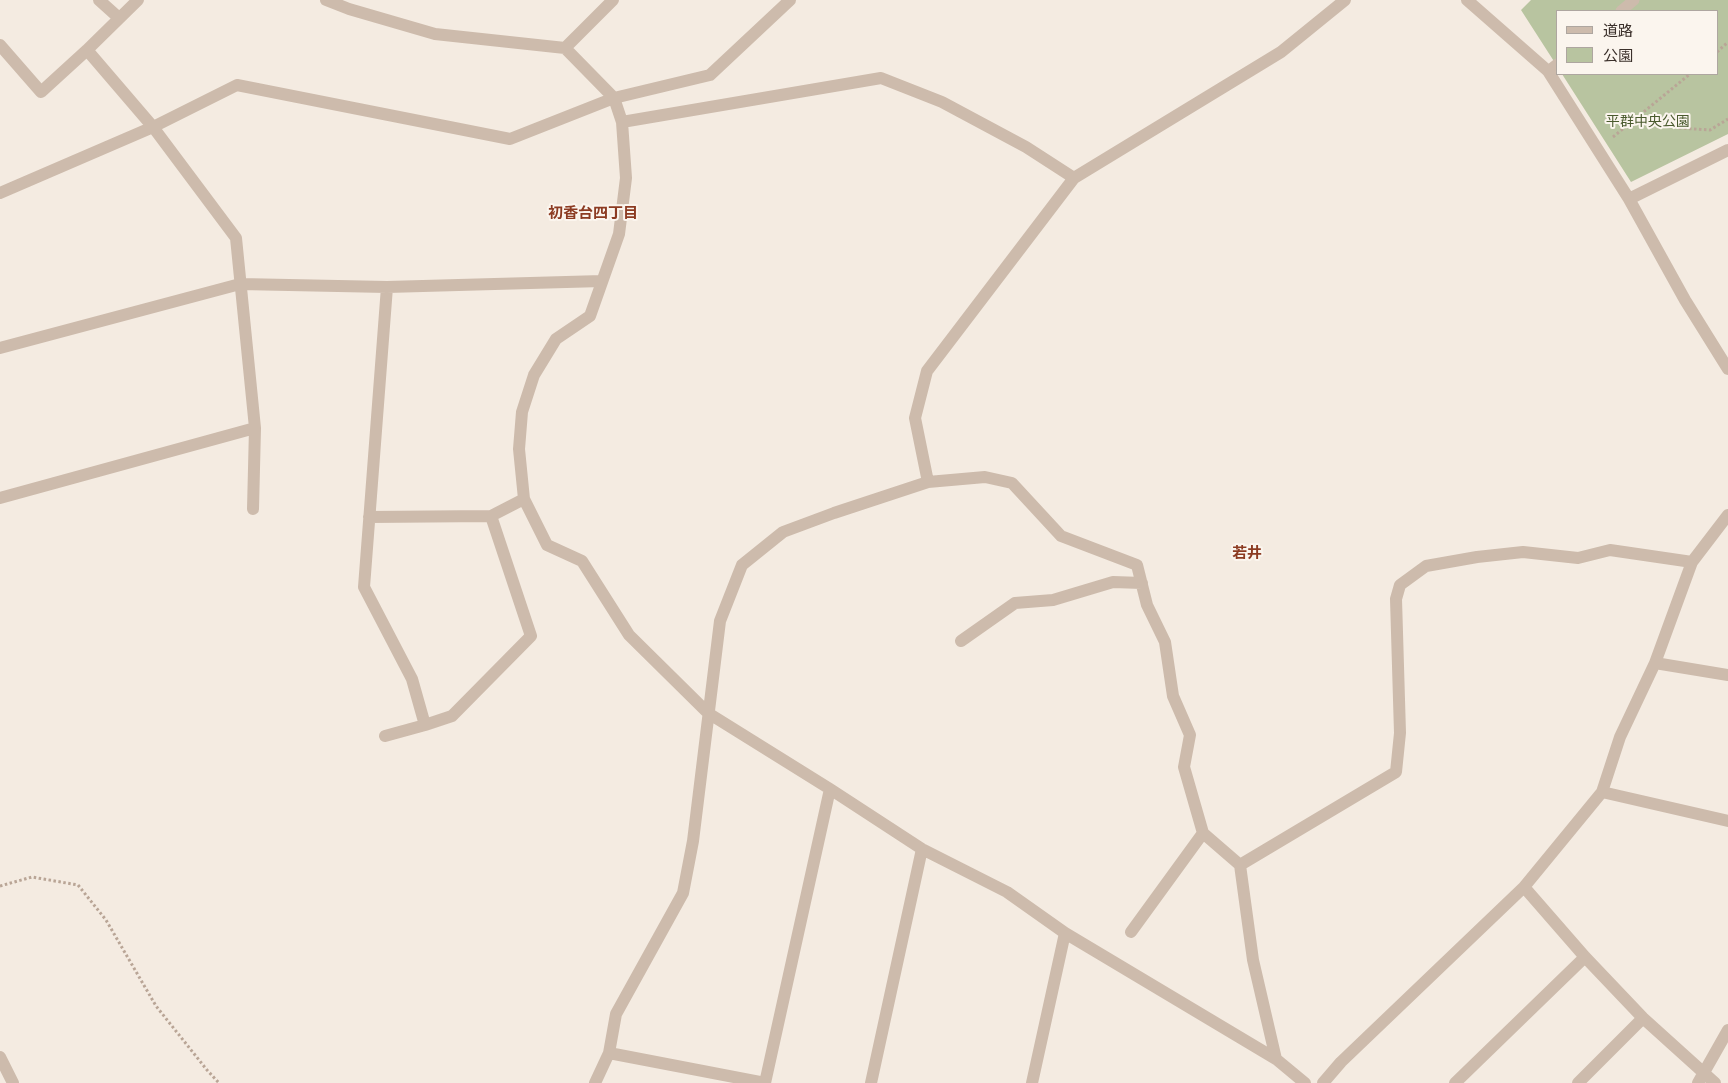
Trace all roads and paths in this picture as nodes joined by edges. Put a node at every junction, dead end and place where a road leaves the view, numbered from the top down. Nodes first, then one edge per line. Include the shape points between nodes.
1 (99, 0) edge
2 (138, 0) edge
3 (326, 0) edge
4 (359, 0) edge
5 (613, 0) edge
6 (790, 0) edge
7 (1345, 0) edge
8 (1467, 0) edge
9 (1634, 0) edge
10 (349, 9) junction
11 (1621, 10) edge
12 (119, 18) junction
13 (1728, 42) edge
14 (1, 47) edge
15 (565, 48) junction
16 (87, 50) junction
17 (1718, 51) edge
18 (1552, 68) edge
19 (1689, 75) edge
20 (614, 98) junction
21 (1728, 119) edge
22 (622, 122) junction
23 (153, 127) junction
24 (1679, 128) dead end
25 (1728, 150) edge
26 (1598, 151) junction
27 (1074, 178) junction
28 (0, 193) edge
29 (1629, 199) junction
30 (602, 281) junction
31 (240, 284) junction
32 (387, 287) junction
33 (0, 348) edge
34 (1728, 369) edge
35 (255, 428) junction
36 (928, 482) junction
37 (0, 498) edge
38 (524, 499) junction
39 (253, 509) dead end
40 (1728, 514) edge
41 (492, 516) junction
42 (369, 517) junction
43 (1692, 562) junction
44 (1142, 583) junction
45 (961, 641) dead end
46 (1655, 663) junction
47 (1728, 675) edge
48 (708, 713) junction
49 (425, 725) junction
50 (385, 736) dead end
51 (830, 789) junction
52 (1602, 792) junction
53 (1728, 822) edge
54 (1203, 833) junction
55 (922, 850) junction
56 (1240, 865) junction
57 (0, 886) edge
58 (1524, 887) junction
59 (1131, 932) dead end
60 (1064, 933) junction
61 (1585, 957) junction
62 (1643, 1018) junction
63 (1728, 1030) edge
64 (609, 1053) junction
65 (0, 1057) edge
66 (1276, 1059) junction
67 (1701, 1078) edge
68 (13, 1083) edge
69 (219, 1083) edge
70 (595, 1083) edge
71 (765, 1083) edge
72 (872, 1083) edge
73 (1032, 1083) edge
74 (1305, 1083) edge
75 (1323, 1083) edge
76 (1455, 1083) edge
77 (1578, 1083) edge
78 (1714, 1083) edge

1 - 12 street
2 - 12 street
3 - 10 street
4 - 10 street
5 - 15 street
6 - 20 street via 710,75
7 - 27 street via 1281,52
8 - 18 street
9 - 11 lane
10 - 15 street via 435,34
12 - 16 street
13 - 17 path
14 - 16 street via 40,92
15 - 20 street
16 - 23 street
18 - 26 street
19 - 26 path
20 - 22 street
20 - 23 street via 510,139 237,85
21 - 24 path via 1710,130
22 - 27 street via 881,78 942,102 1026,147
22 - 30 street via 625,187 619,234
23 - 28 street
23 - 31 street via 236,238
25 - 29 street
26 - 29 street
27 - 36 street via 927,371 915,418
29 - 34 street
30 - 32 street
30 - 38 street via 590,316 556,339 534,375 522,412 519,449
31 - 32 street
31 - 33 street
31 - 35 street
32 - 42 street
35 - 37 street
35 - 39 street
36 - 44 street via 985,477 1012,483 1061,536 1137,565
36 - 48 street via 783,532 742,565 720,621
38 - 41 street
38 - 48 street via 547,545 582,561 629,635
40 - 43 street
41 - 42 street
41 - 49 street via 531,636 452,716
42 - 49 street via 364,587 412,679
43 - 46 street
43 - 56 street via 1610,550 1578,558 1523,552 1477,556 1426,566 1400,585 1396,599 1400,733 1396,772
44 - 45 street via 1112,582 1053,600 1015,603
44 - 54 street via 1147,605 1165,642 1173,696 1190,735 1184,767
46 - 47 street
46 - 52 street via 1620,737
48 - 51 street
48 - 64 street via 683,894 616,1014
49 - 50 street
51 - 55 street
51 - 71 street
52 - 53 street
52 - 58 street
54 - 56 street
54 - 59 street
55 - 60 street via 1007,892
55 - 72 street
56 - 66 street via 1253,960
57 - 69 path via 32,877 78,885 106,920 156,1006
58 - 61 street
58 - 75 street
60 - 66 street
60 - 73 street
61 - 62 street
61 - 76 street
62 - 67 street
62 - 77 street
63 - 67 street
64 - 70 street
64 - 71 street
65 - 68 street
66 - 74 street
67 - 78 street

